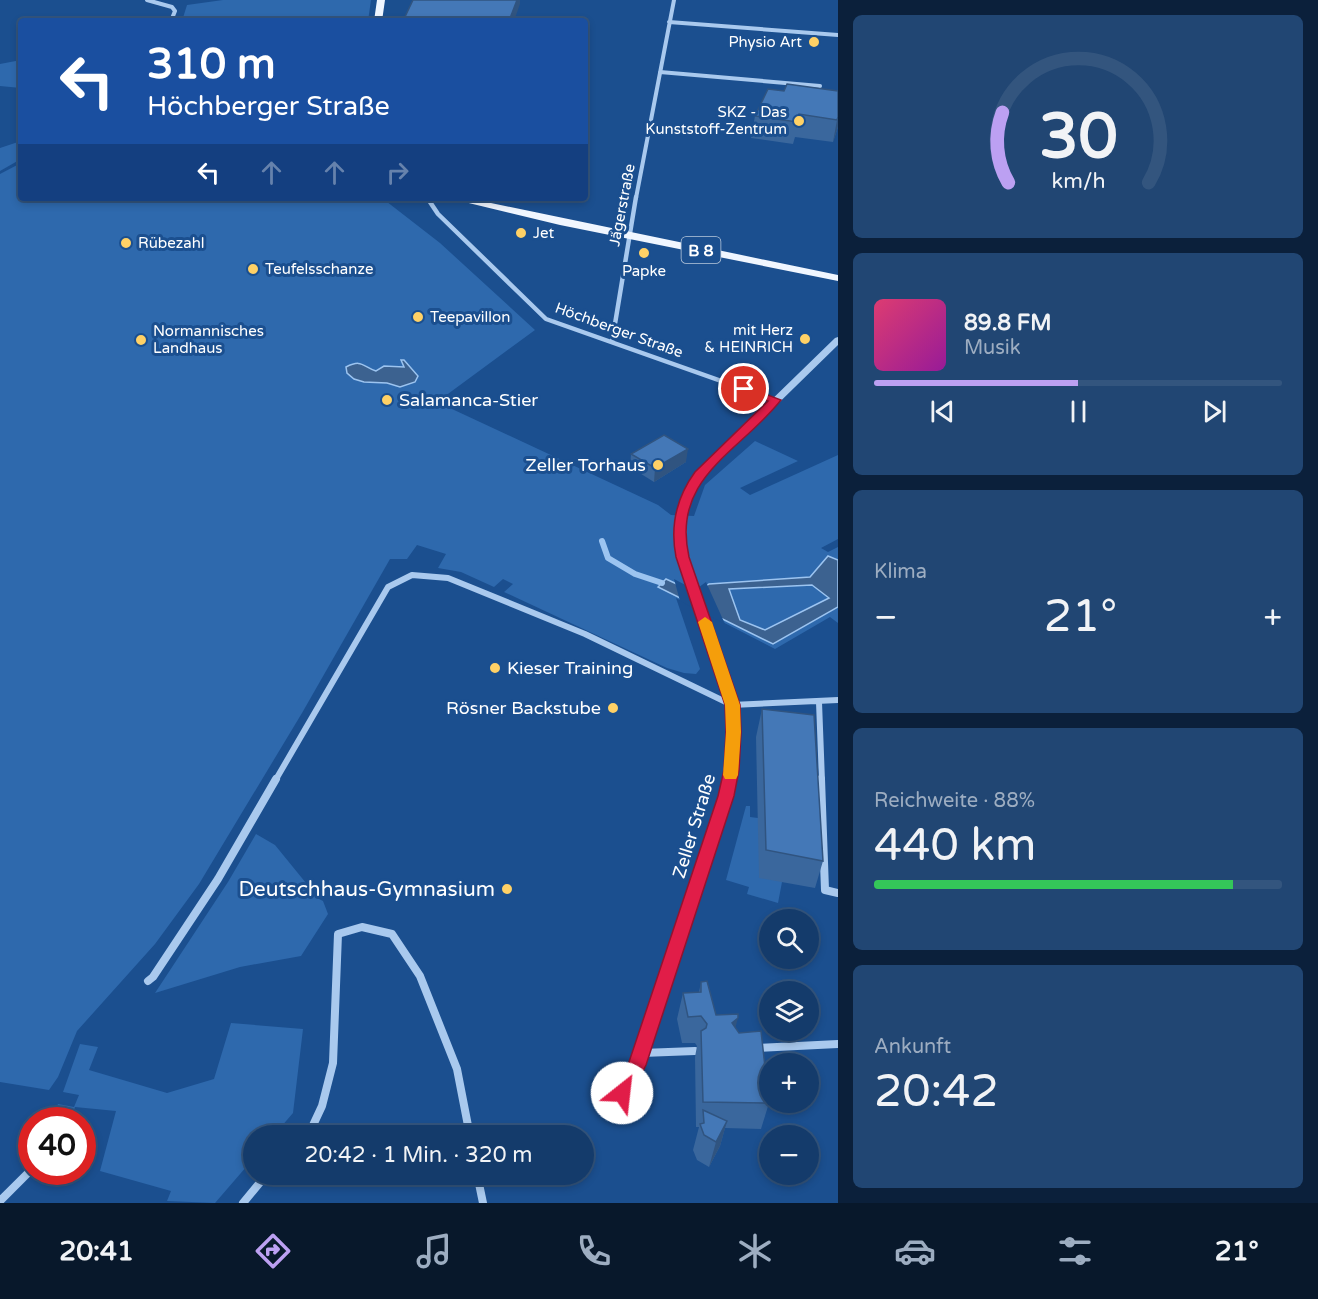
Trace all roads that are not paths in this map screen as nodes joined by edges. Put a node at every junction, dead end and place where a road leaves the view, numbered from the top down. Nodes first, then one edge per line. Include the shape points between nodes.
1 (147, 0) edge
2 (381, 0) edge
3 (674, 0) edge
4 (172, 18) edge
5 (378, 18) edge
6 (669, 22) junction
7 (838, 35) edge
8 (660, 72) junction
9 (820, 86) edge
10 (431, 201) edge
11 (467, 201) edge
12 (628, 235) junction
13 (838, 278) edge
14 (838, 340) edge
15 (612, 342) junction
16 (838, 346) edge
17 (822, 357) junction
18 (775, 400) junction
19 (838, 700) edge
20 (819, 702) junction
21 (732, 705) junction
22 (838, 893) edge
23 (148, 981) dead end
24 (838, 1044) edge
25 (743, 1049) edge
26 (695, 1051) dead end
27 (641, 1053) junction
28 (610, 1111) dead end
29 (313, 1125) edge
30 (468, 1125) edge
31 (18, 1183) edge
32 (258, 1185) edge
33 (479, 1185) edge
34 (0, 1201) edge
35 (243, 1203) edge
36 (483, 1203) edge

1 - 4 street via 172,7
2 - 5 main road
3 - 6 street, Jägerstraße
6 - 7 street
6 - 8 street, Jägerstraße
8 - 9 street
8 - 12 street, Jägerstraße
10 - 15 street, Höchberger Straße via 438,214 546,320
11 - 12 main road, B 8
12 - 13 main road, B 8
12 - 15 street, Jägerstraße
14 - 17 street
15 - 18 street, Höchberger Straße
16 - 17 street
17 - 18 street, Zeller Straße
18 - 21 street, Zeller Straße via 699,475 681,515 679,538 683,557
19 - 20 street
20 - 21 street
20 - 22 street via 825,890
21 - 23 street via 510,602 448,578 412,575 388,587 218,879
21 - 27 street, Zeller Straße via 733,743 726,796
24 - 25 street
26 - 27 street
27 - 28 street, Zeller Straße via 633,1075
29 - 30 street via 333,1063 338,934 362,927 392,934 420,976 457,1069
31 - 34 street
32 - 35 street
33 - 36 street

